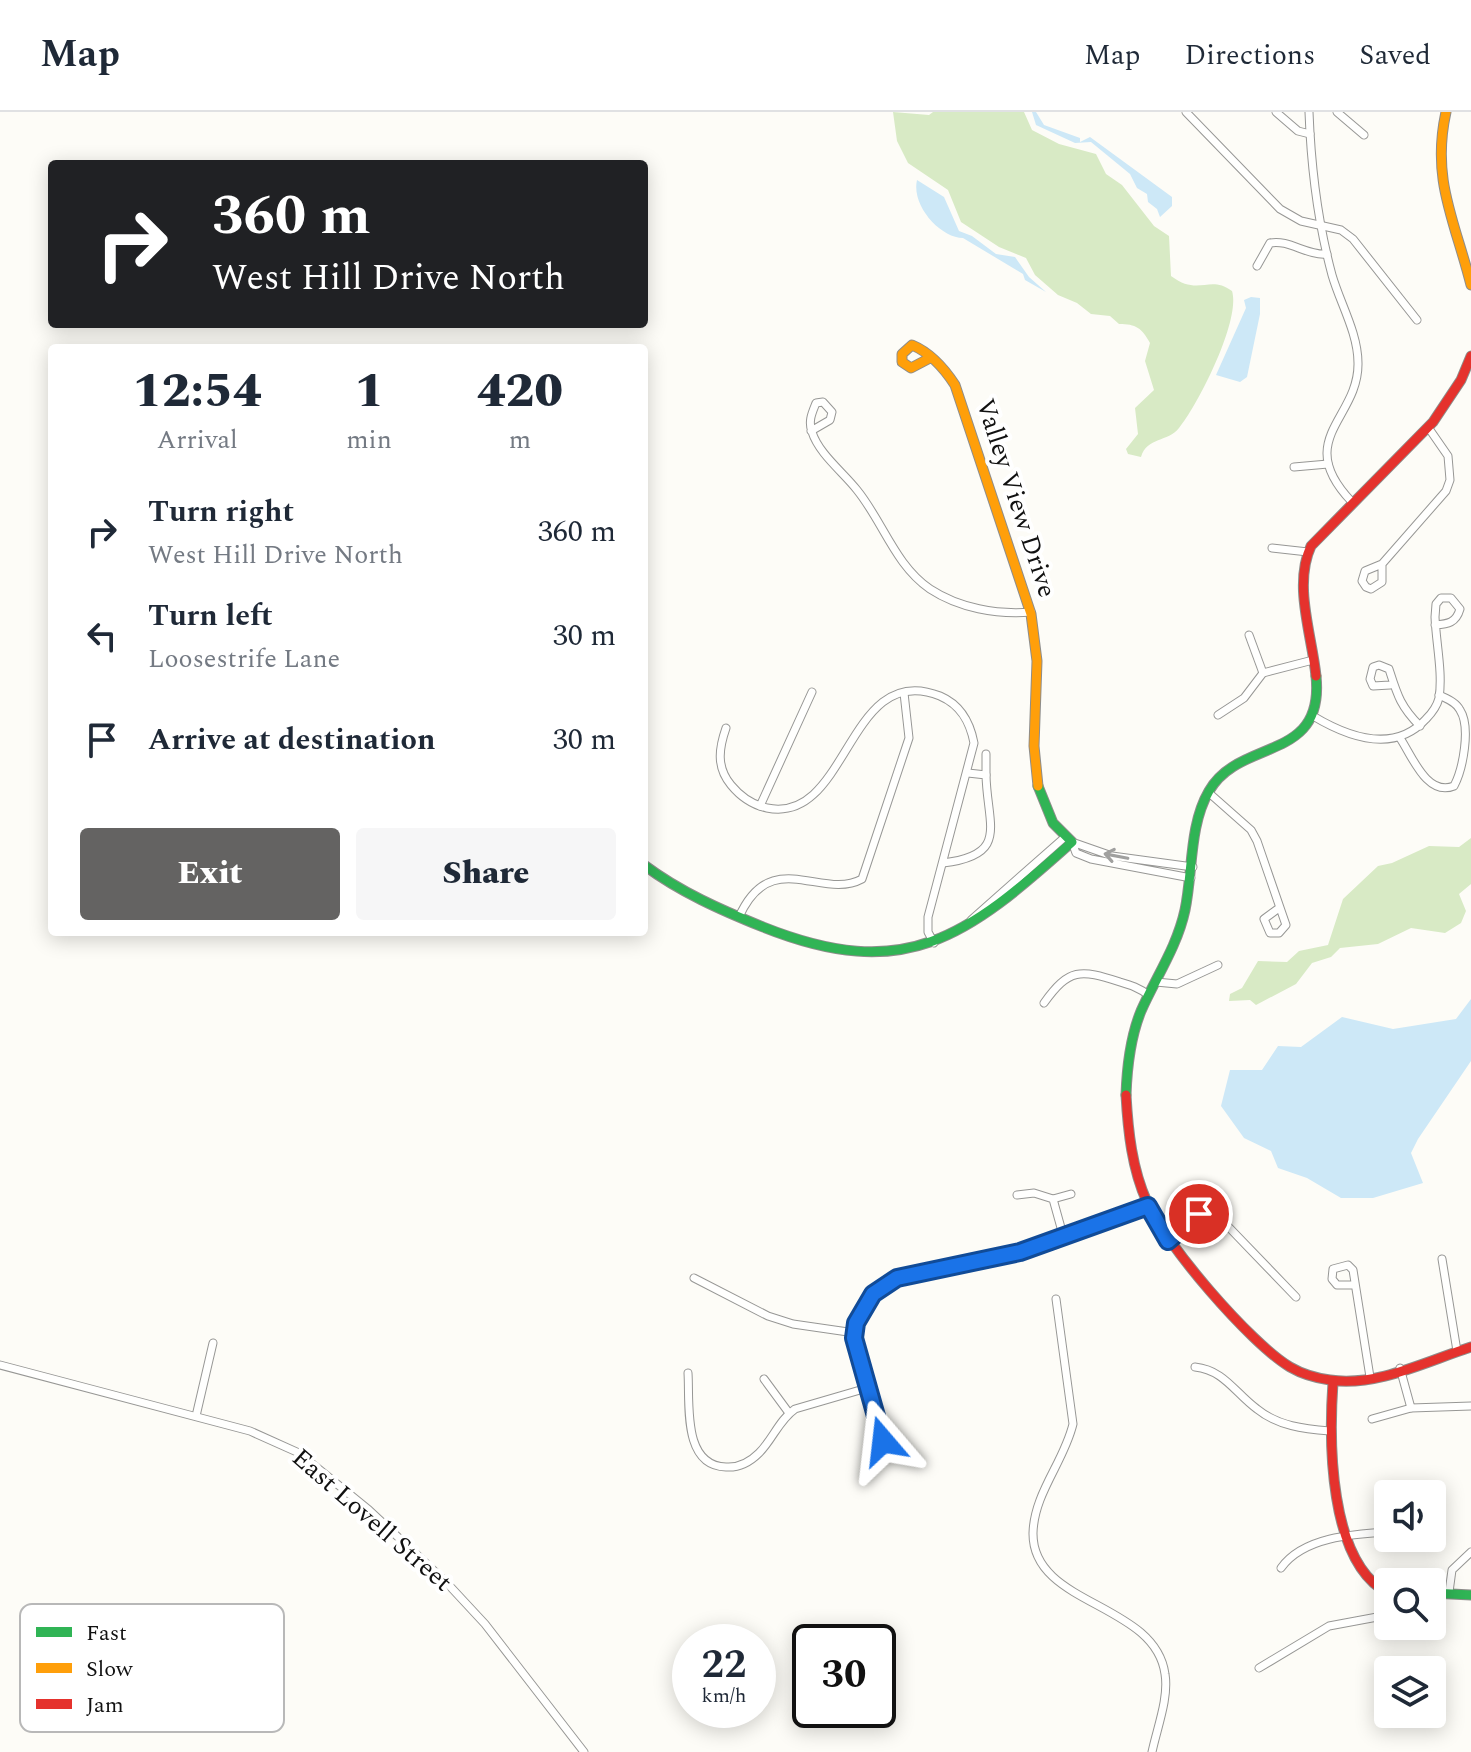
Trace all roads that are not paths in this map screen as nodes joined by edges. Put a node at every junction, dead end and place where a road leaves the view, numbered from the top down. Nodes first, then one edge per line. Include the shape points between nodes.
1 (1186, 112) edge
2 (1276, 112) edge
3 (1309, 112) edge
4 (1337, 112) edge
5 (1446, 112) edge
6 (1310, 134) junction
7 (1364, 135) dead end
8 (1320, 224) junction
9 (1327, 254) junction
10 (1257, 266) dead end
11 (1471, 285) edge
12 (1417, 320) dead end
13 (1471, 356) edge
14 (930, 358) dead end
15 (1430, 430) junction
16 (811, 431) dead end
17 (1328, 464) junction
18 (1294, 467) dead end
19 (1352, 502) junction
20 (1272, 548) dead end
21 (1308, 552) junction
22 (1382, 564) dead end
23 (1031, 612) junction
24 (1435, 625) dead end
25 (1249, 635) dead end
26 (1313, 660) junction
27 (1263, 673) junction
28 (1390, 685) dead end
29 (812, 692) dead end
30 (904, 693) junction
31 (1439, 695) junction
32 (1218, 715) dead end
33 (1313, 716) junction
34 (1420, 726) junction
35 (726, 728) dead end
36 (1400, 738) junction
37 (986, 754) dead end
38 (968, 773) junction
39 (986, 775) junction
40 (1208, 792) junction
41 (760, 806) junction
42 (1068, 840) junction
43 (943, 863) junction
44 (1193, 867) junction
45 (648, 868) edge
46 (1191, 878) junction
47 (1279, 908) dead end
48 (739, 917) junction
49 (934, 943) junction
50 (1218, 965) dead end
51 (1156, 982) junction
52 (1148, 995) junction
53 (1044, 1003) dead end
54 (1071, 1194) dead end
55 (1017, 1195) dead end
56 (1053, 1199) junction
57 (1148, 1206) junction
58 (1063, 1235) junction
59 (1168, 1241) junction
60 (1442, 1259) dead end
61 (694, 1278) dead end
62 (1354, 1285) dead end
63 (1296, 1297) dead end
64 (1056, 1299) dead end
65 (855, 1333) junction
66 (213, 1343) dead end
67 (1471, 1347) edge
68 (1457, 1351) junction
69 (0, 1365) edge
70 (1195, 1367) dead end
71 (1400, 1368) junction
72 (688, 1373) dead end
73 (1370, 1377) junction
74 (764, 1379) dead end
75 (1333, 1382) junction
76 (867, 1388) junction
77 (1471, 1406) edge
78 (1411, 1408) junction
79 (789, 1413) junction
80 (196, 1416) junction
81 (1372, 1419) dead end
82 (1330, 1431) junction
83 (892, 1454) dead end
84 (1374, 1533) edge
85 (1349, 1535) junction
86 (1471, 1552) edge
87 (1281, 1568) dead end
88 (1374, 1585) edge
89 (1446, 1592) edge
90 (1449, 1592) junction
91 (1471, 1595) edge
92 (1374, 1618) edge
93 (1259, 1668) dead end
94 (584, 1752) edge
95 (1152, 1752) edge

1 - 8 street via 1280,209
2 - 6 street via 1298,131
3 - 6 street
4 - 7 street
5 - 11 street via 1440,184
6 - 8 street
8 - 9 street
8 - 12 street via 1353,239
9 - 10 street via 1279,241 1270,243
9 - 17 street via 1358,363 1332,429
13 - 15 street via 1451,403
14 - 23 street, Valley View Drive via 955,386
15 - 19 street
15 - 22 street via 1448,456 1450,480 1441,498
16 - 23 street via 860,493 898,556 931,589 996,614
17 - 18 street
17 - 19 street
19 - 21 street
20 - 21 street
21 - 26 street
23 - 42 street, Valley View Drive via 1038,669 1034,779 1047,812
24 - 31 street
25 - 27 street
26 - 27 street
26 - 33 street
27 - 32 street via 1244,698
28 - 34 street
29 - 41 street
30 - 38 street via 933,694 959,709 974,743
30 - 41 street via 877,706 810,799 789,808
30 - 48 street via 909,738 862,879 847,884 793,879 762,886
31 - 34 street
31 - 36 street via 1458,706 1464,722 1454,786 1437,787 1427,781
33 - 36 street via 1369,739
33 - 40 street via 1296,734 1227,772
34 - 36 street
35 - 41 street via 719,747 722,769 735,790
37 - 39 street
38 - 39 street
38 - 43 street
39 - 43 street via 990,842 962,861
40 - 44 street
40 - 47 street via 1251,830
44 -> 42 street via 1112,856
42 - 46 street, Valley View Drive via 1076,853 1091,859
42 - 49 street via 976,924
43 - 49 street via 928,924
44 - 46 street
45 - 48 street via 675,887
46 - 51 street via 1175,944
48 - 49 street via 839,952 896,954
50 - 51 street via 1188,981
51 - 52 street
52 - 53 street via 1094,973 1079,973 1065,978
52 - 57 street via 1132,1036 1127,1070 1134,1153
54 - 56 street
55 - 56 street
56 - 58 street
57 - 58 street
57 - 59 street
58 - 65 street via 991,1260 897,1278 873,1294
59 - 63 street via 1199,1214 1218,1216
59 - 75 street via 1278,1358 1303,1375
60 - 68 street
61 - 65 street via 768,1316
62 - 73 street
64 - 95 street via 1073,1424 1069,1443 1040,1497 1033,1536 1036,1555 1058,1581 1122,1619 1157,1651 1166,1677
65 - 76 street
66 - 80 street
67 - 68 street
68 - 71 street
69 - 80 street, East Lovell Street
70 - 82 street via 1220,1373 1259,1411 1282,1423
71 - 73 street
71 - 78 street
72 - 79 street via 694,1444 709,1463 746,1464
73 - 75 street
74 - 79 street
75 - 82 street
76 - 79 street
76 - 83 street
77 - 78 street
78 - 81 street
80 - 94 street, East Lovell Street via 283,1443 369,1510 485,1624
82 - 85 street via 1331,1470
84 - 85 street
85 - 87 street via 1296,1554
85 - 88 street
86 - 90 street via 1452,1570
89 - 90 street
90 - 91 street
92 - 93 street via 1329,1626

